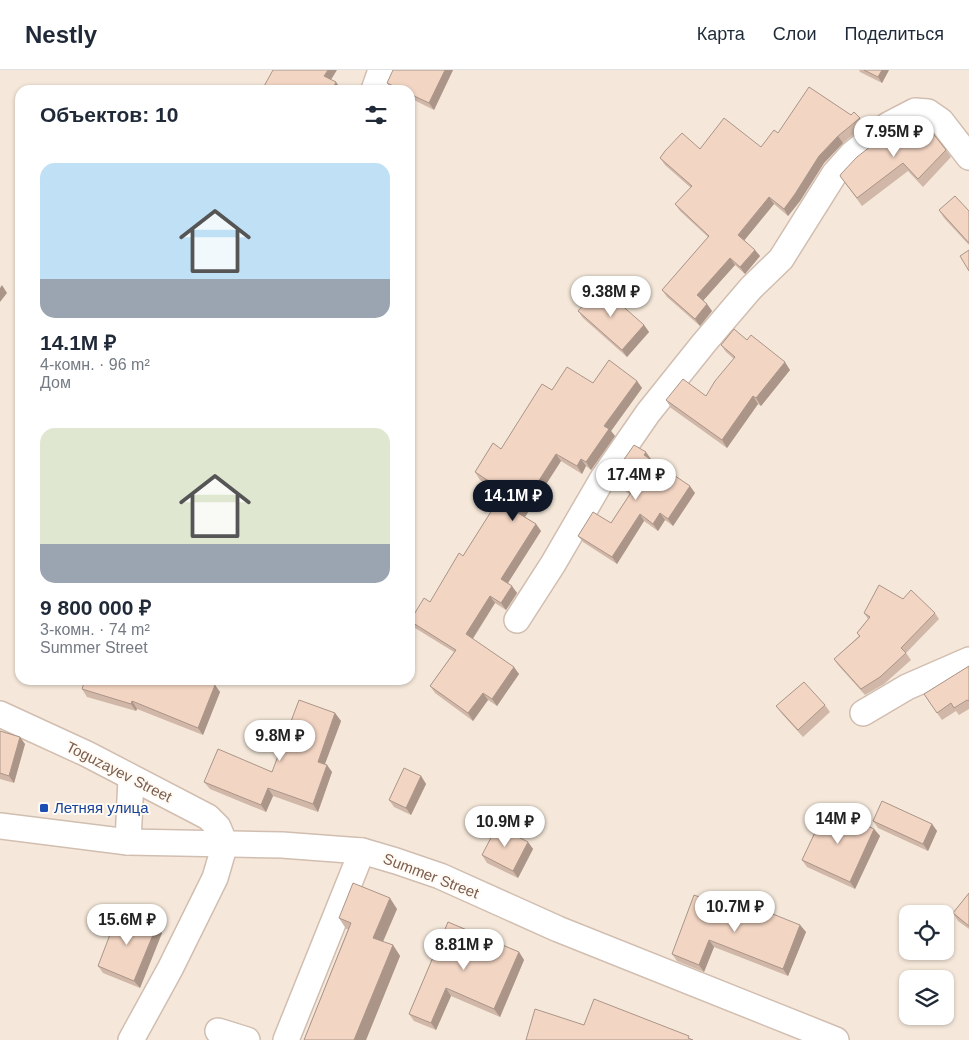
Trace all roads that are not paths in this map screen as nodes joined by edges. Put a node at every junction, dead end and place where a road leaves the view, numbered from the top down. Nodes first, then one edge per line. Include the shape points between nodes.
1 (381, 70) edge
2 (376, 85) edge
3 (969, 157) edge
4 (517, 620) dead end
5 (969, 660) edge
6 (863, 713) dead end
7 (0, 714) edge
8 (131, 778) junction
9 (0, 826) edge
10 (128, 842) junction
11 (225, 844) junction
12 (362, 851) junction
13 (218, 1031) dead end
14 (131, 1040) edge
15 (247, 1040) edge
16 (286, 1040) edge
17 (836, 1040) edge

1 - 2 street
3 - 4 street via 941,121 928,112 915,111 888,125 852,154 835,173 781,259 751,288 648,413 603,478
5 - 6 street via 907,687
7 - 8 street, Toguzayev Street
8 - 10 street
8 - 11 street, Toguzayev Street via 208,817 218,827
9 - 10 street, Summer Street
10 - 11 street, Summer Street
11 - 12 street, Summer Street
11 - 14 street via 215,878
12 - 16 street
12 - 17 street, Summer Street via 440,876 558,929
13 - 15 street

